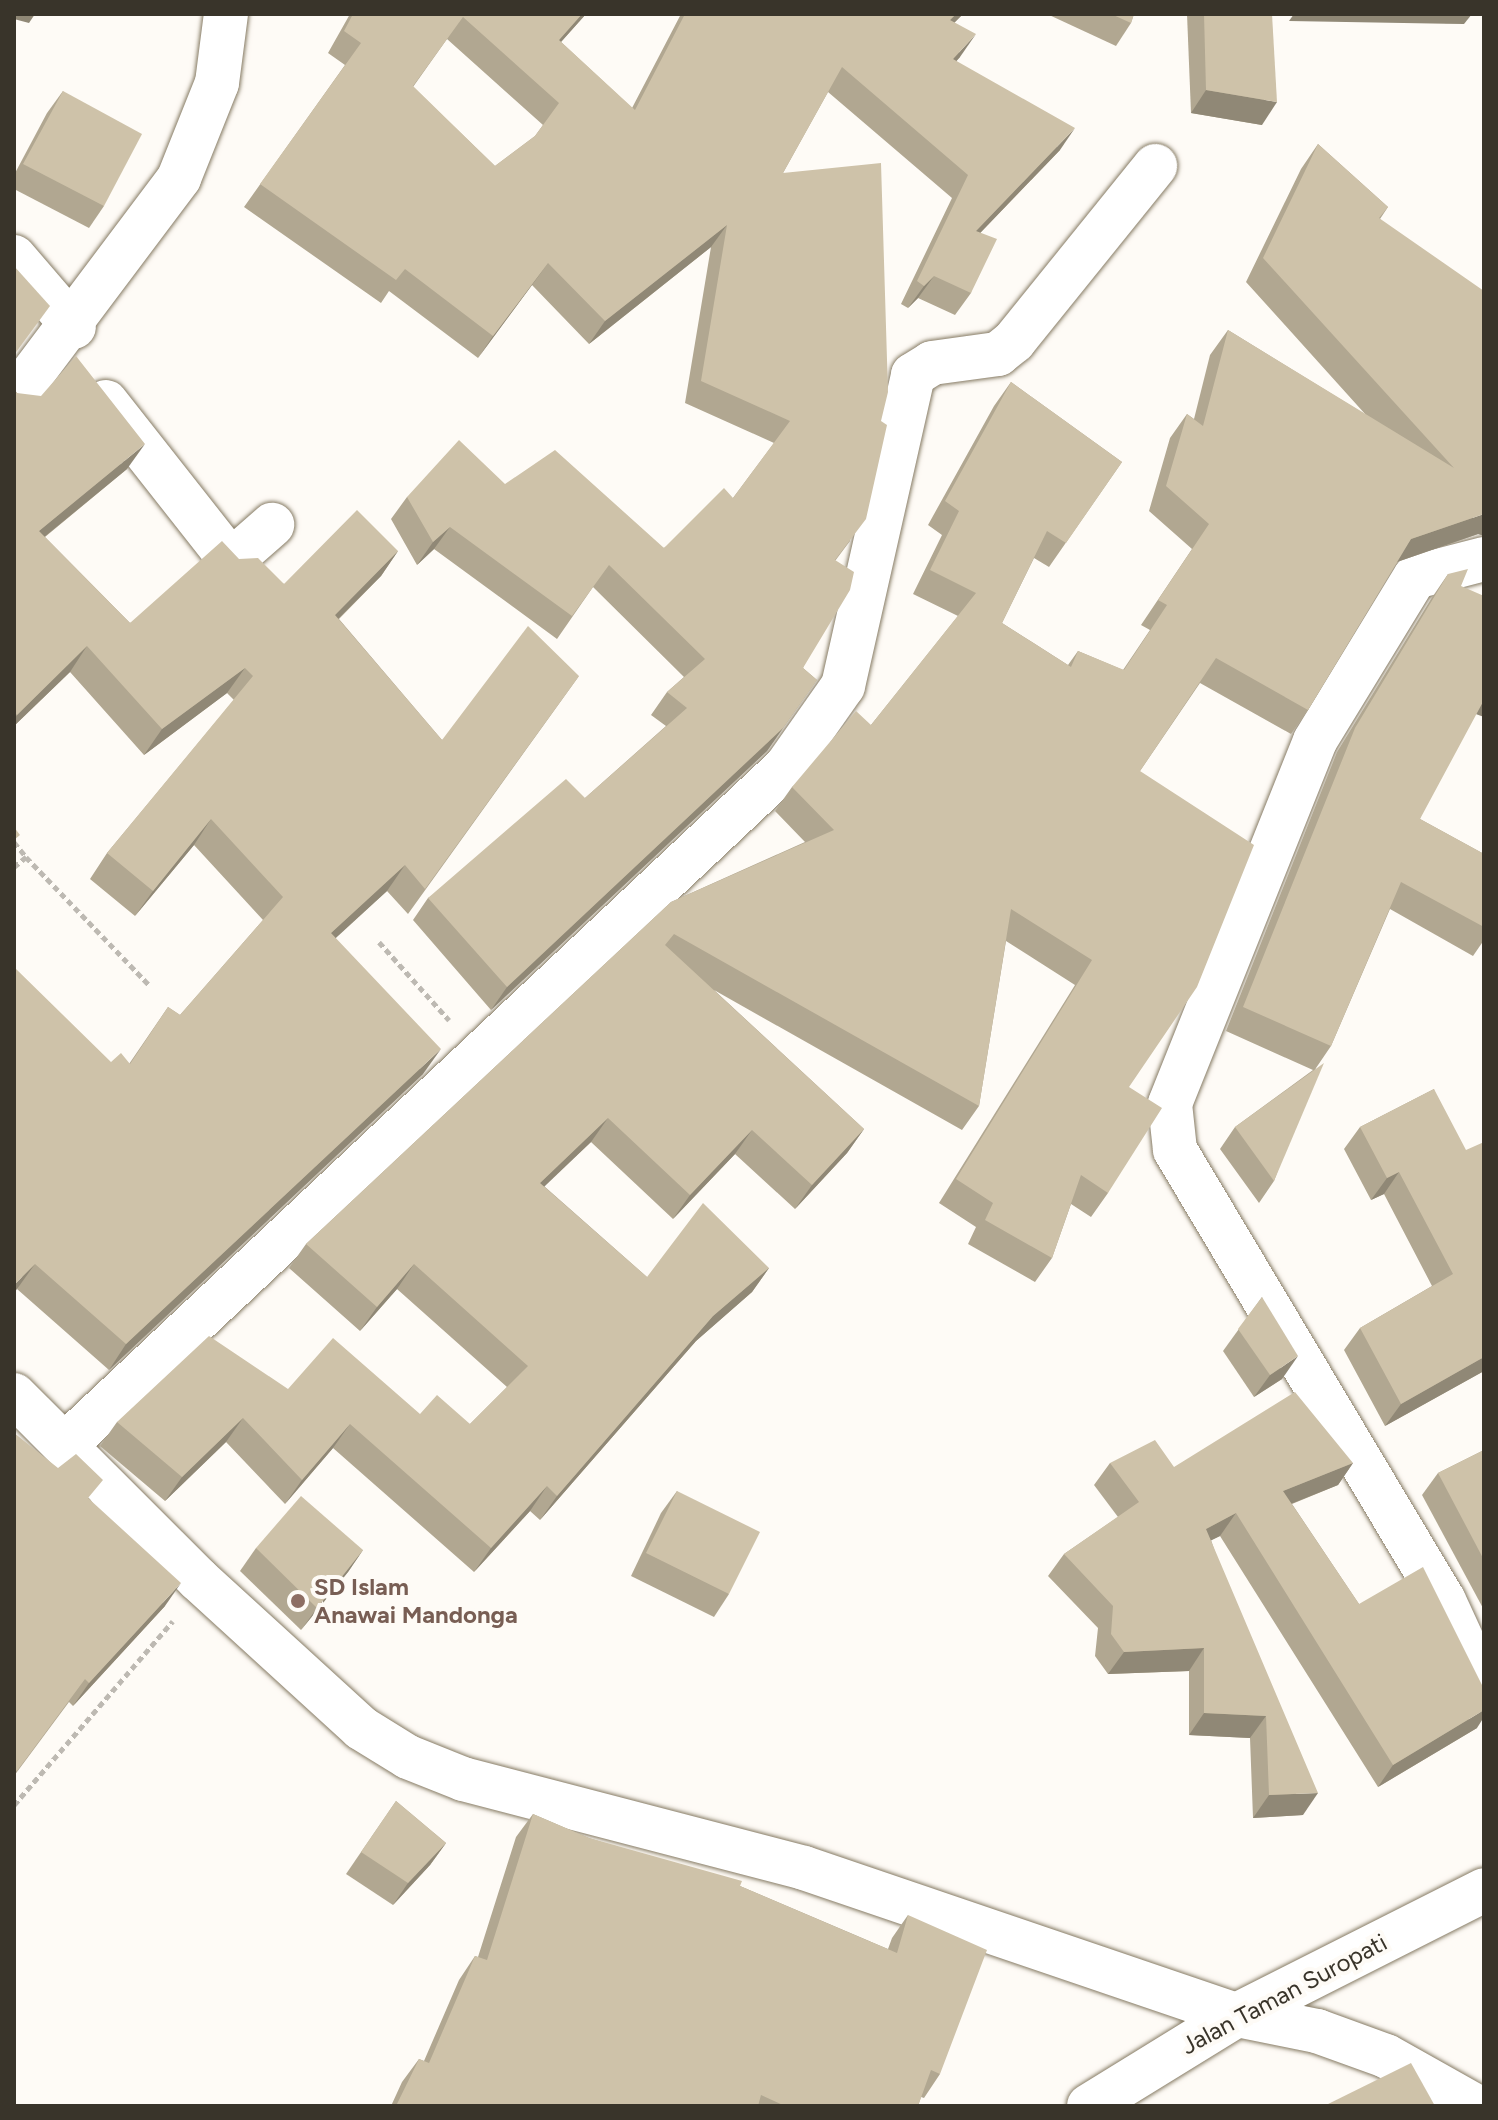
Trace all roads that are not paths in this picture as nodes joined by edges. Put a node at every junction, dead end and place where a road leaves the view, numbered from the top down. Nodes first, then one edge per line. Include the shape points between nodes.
1 (226, 14) edge
2 (1155, 166) dead end
3 (14, 257) edge
4 (67, 335) junction
5 (14, 398) edge
6 (272, 525) dead end
7 (1484, 559) edge
8 (14, 1395) edge
9 (66, 1444) junction
10 (1484, 1688) edge
11 (1484, 1890) edge
12 (1237, 2015) junction
13 (1089, 2106) edge
14 (1475, 2106) edge

1 - 4 street via 217,83 179,178
2 - 9 street via 1014,341 998,354 932,363 913,375 870,592 843,686 821,726 735,824
3 - 4 street
4 - 5 street
4 - 6 street via 231,561
7 - 10 street via 1415,577 1315,741 1170,1104 1175,1150 1444,1601
8 - 9 street
9 - 12 street via 198,1579 361,1728 408,1757 463,1779 977,1922
11 - 12 street, Jalan Taman Suropati
12 - 13 street, Jalan Taman Suropati
12 - 14 street via 1317,2031 1386,2056

